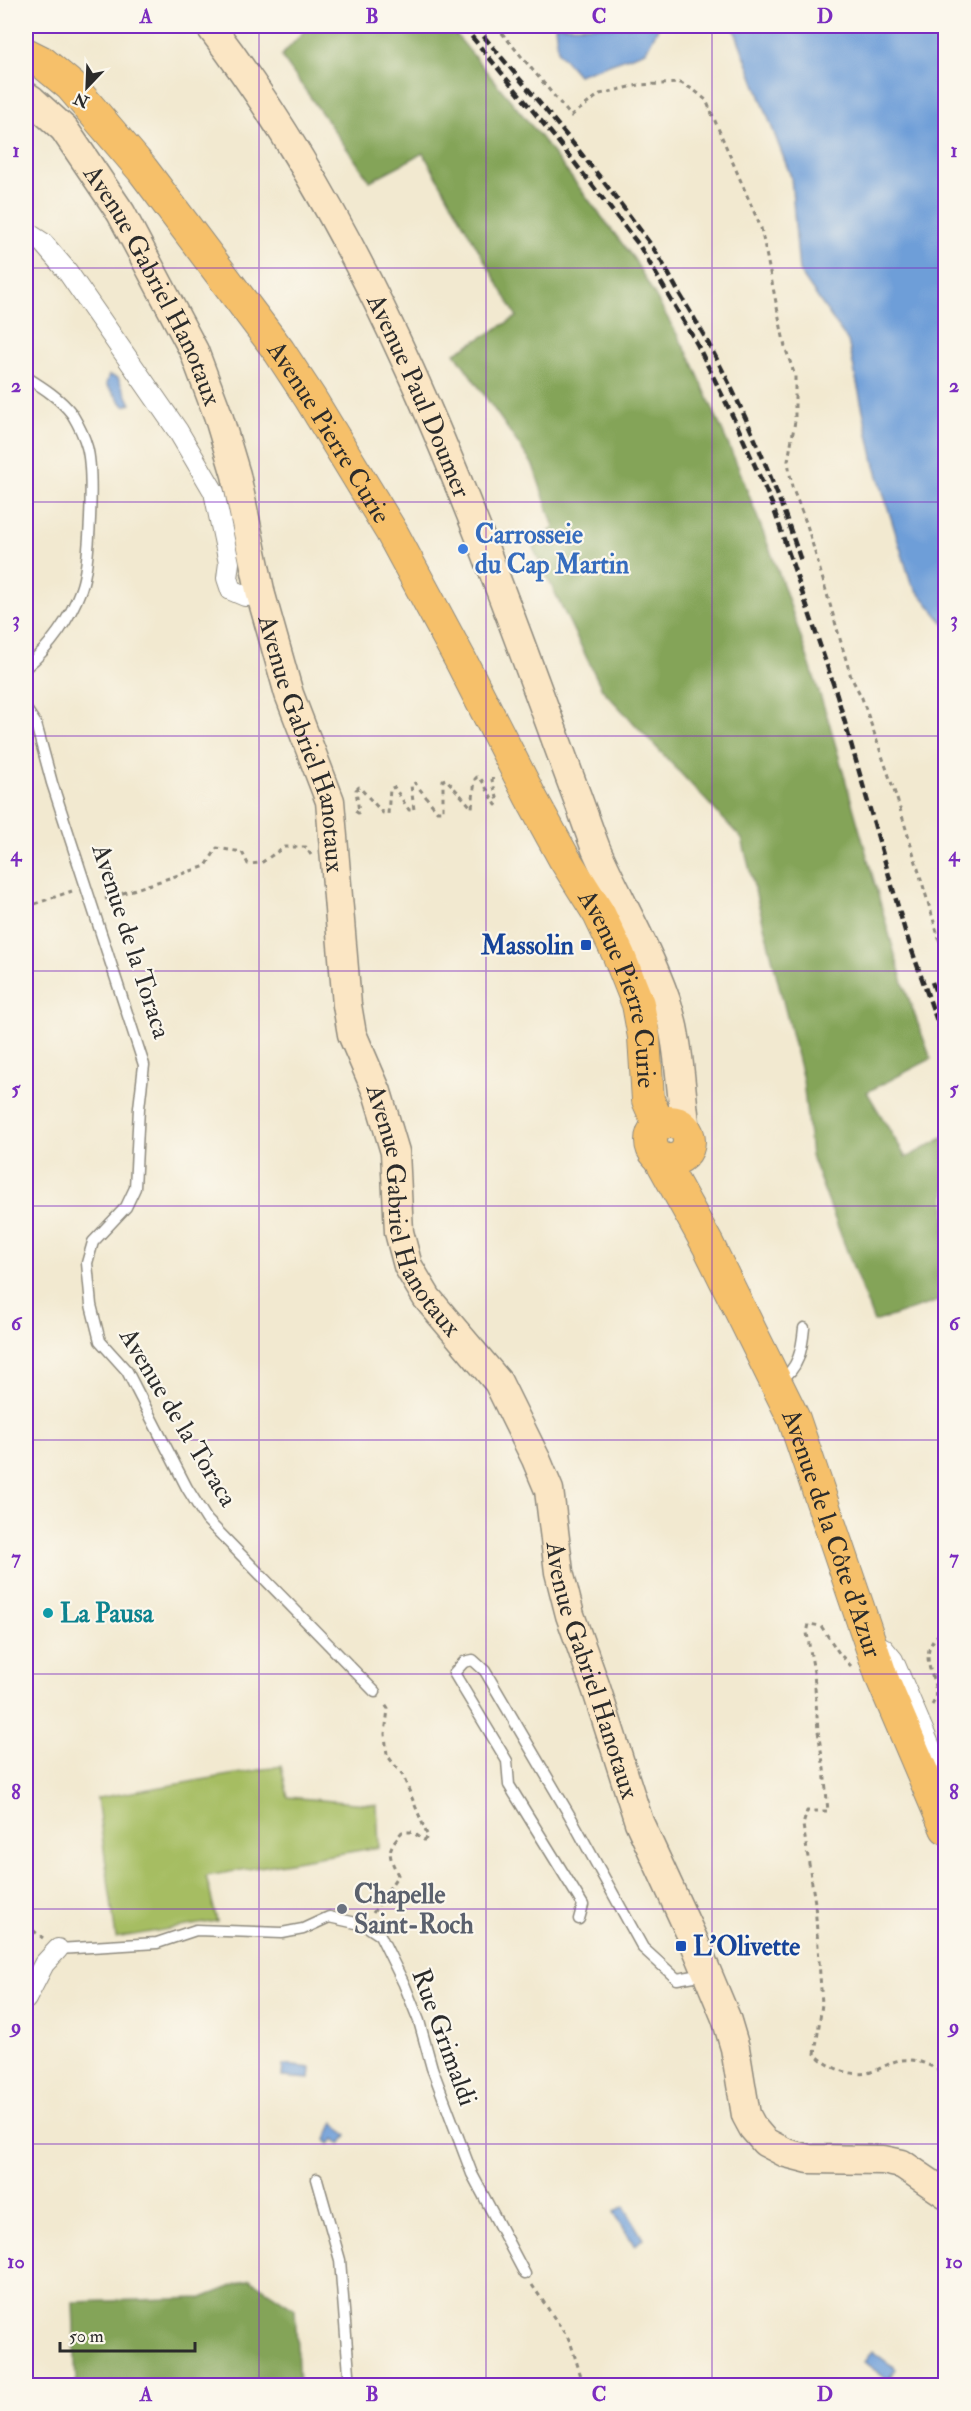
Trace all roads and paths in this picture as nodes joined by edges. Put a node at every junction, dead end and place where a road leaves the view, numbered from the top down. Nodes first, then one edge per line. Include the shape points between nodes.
1 (210, 26) edge
2 (496, 26) edge
3 (26, 54) edge
4 (26, 96) edge
5 (26, 232) edge
6 (26, 377) edge
7 (261, 596) junction
8 (26, 667) edge
9 (26, 709) edge
10 (498, 778) dead end
11 (350, 802) dead end
12 (313, 857) dead end
13 (87, 886) junction
14 (93, 903) junction
15 (26, 907) edge
16 (945, 962) edge
17 (945, 1080) edge
18 (945, 1089) edge
19 (671, 1131) junction
20 (804, 1328) dead end
21 (777, 1383) junction
22 (945, 1633) edge
23 (869, 1641) junction
24 (853, 1668) dead end
25 (375, 1692) joint
26 (935, 1701) dead end
27 (945, 1784) edge
28 (945, 1828) edge
29 (579, 1919) dead end
30 (365, 1925) junction
31 (58, 1949) joint
32 (706, 1974) junction
33 (26, 1999) edge
34 (945, 2074) edge
35 (317, 2179) dead end
36 (945, 2194) edge
37 (525, 2274) joint
38 (350, 2385) edge
39 (584, 2385) edge

1 - 19 main road, Avenue Paul Doumer via 304,167 361,268 413,374 509,609 596,849 665,998 678,1059
2 - 16 path via 571,116 600,94 639,85 681,83 706,100 761,228 785,347 795,376 795,421 788,461 792,487 807,525 851,677 897,799
3 - 19 main road, Avenue Pierre Curie via 71,86 142,169 256,319 391,531 564,858 584,922 613,980 623,1014 641,1122
4 - 7 main road, Avenue Gabriel Hanotaux via 64,129 121,213 194,351 236,475
5 - 7 street via 43,243 80,288 178,431 214,492 231,590 245,596
6 - 8 lane via 52,393 71,413 82,433 88,449 90,498 87,559 81,589 60,630
7 - 32 main road, Avenue Gabriel Hanotaux via 290,694 330,801 347,1005 352,1034 377,1092 395,1152 399,1232 408,1266 427,1298 498,1382 536,1459 549,1490 559,1572 570,1616 639,1822
9 - 13 lane, Avenue de la Toraca via 36,724
10 - 11 path via 494,776 492,780 496,805 477,777 472,808 446,779 444,809 440,812 415,783 411,785 414,810 409,810 394,787 390,789 388,814 361,788 356,789 358,813
12 - 14 path via 306,847 284,847 261,863 248,864 242,852 217,848 206,866
13 - 14 lane, Avenue de la Toraca
13 - 15 path
14 - 25 lane, Avenue de la Toraca via 144,1065 135,1188 126,1207 93,1242 87,1263 100,1341 127,1371 207,1520
17 - 18 path
19 - 21 main road, Avenue de la Côte d'Azur via 708,1245
20 - 21 lane via 795,1367
21 - 23 main road, Avenue de la Côte d'Azur via 794,1419
22 - 26 path via 942,1631 932,1640 927,1655
23 - 27 street via 883,1648 893,1660
23 - 28 main road, Avenue de la Côte d'Azur
24 - 34 path via 820,1626 809,1624 828,1811 807,1811 803,1825 815,1903 822,2004 815,2054 824,2064 854,2074 868,2073 900,2060 922,2061
25 - 30 path via 388,1709 387,1755 403,1776 428,1837 424,1840 412,1832 402,1832 390,1845 390,1858 398,1875
29 - 32 lane via 583,1905 509,1785 507,1761 454,1673 464,1662 473,1660 485,1671 642,1948 677,1979
30 - 31 lane via 329,1917 282,1933 196,1930 157,1943
30 - 37 lane, Rue Grimaldi via 380,1935 404,1984 472,2174
31 - 33 street via 44,1964
32 - 36 main road, Avenue Gabriel Hanotaux via 735,2048 746,2115 765,2142 809,2159 902,2164
35 - 38 lane via 340,2260
37 - 39 path via 570,2340

